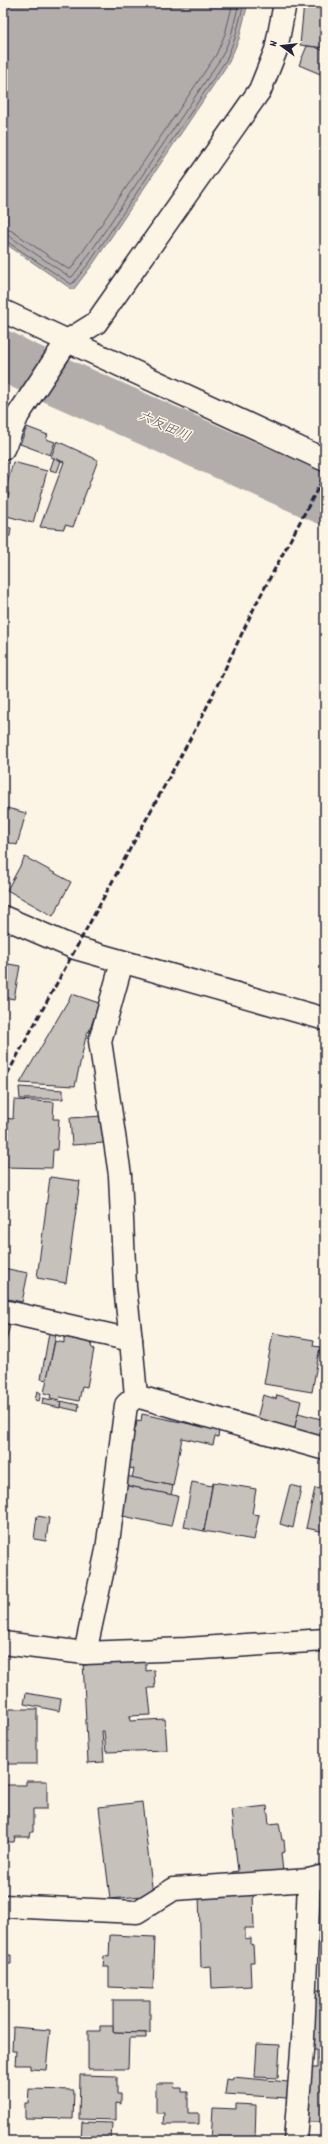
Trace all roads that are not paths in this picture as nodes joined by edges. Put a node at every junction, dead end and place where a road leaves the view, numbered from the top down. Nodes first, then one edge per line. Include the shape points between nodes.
1 (285, 3) edge
2 (3, 311) edge
3 (63, 346) junction
4 (15, 409) edge
5 (3, 449) edge
6 (325, 460) edge
7 (3, 917) edge
8 (122, 962) junction
9 (325, 1019) edge
10 (3, 1312) edge
11 (131, 1340) junction
12 (136, 1396) junction
13 (325, 1449) edge
14 (325, 1640) edge
15 (3, 1643) edge
16 (85, 1652) junction
17 (317, 1878) edge
18 (3, 1906) edge
19 (296, 2141) edge

1 - 3 street via 276,50 260,90 96,323
2 - 3 street
3 - 4 street
3 - 6 street
4 - 5 street
7 - 8 street via 75,948
8 - 9 street
8 - 11 street via 100,1041 120,1175 125,1287
10 - 11 street
11 - 12 street
12 - 13 street
12 - 16 street via 126,1405 107,1550
14 - 16 street via 186,1649
15 - 16 street
17 - 18 street via 174,1889 137,1912
17 - 19 street via 302,2038

